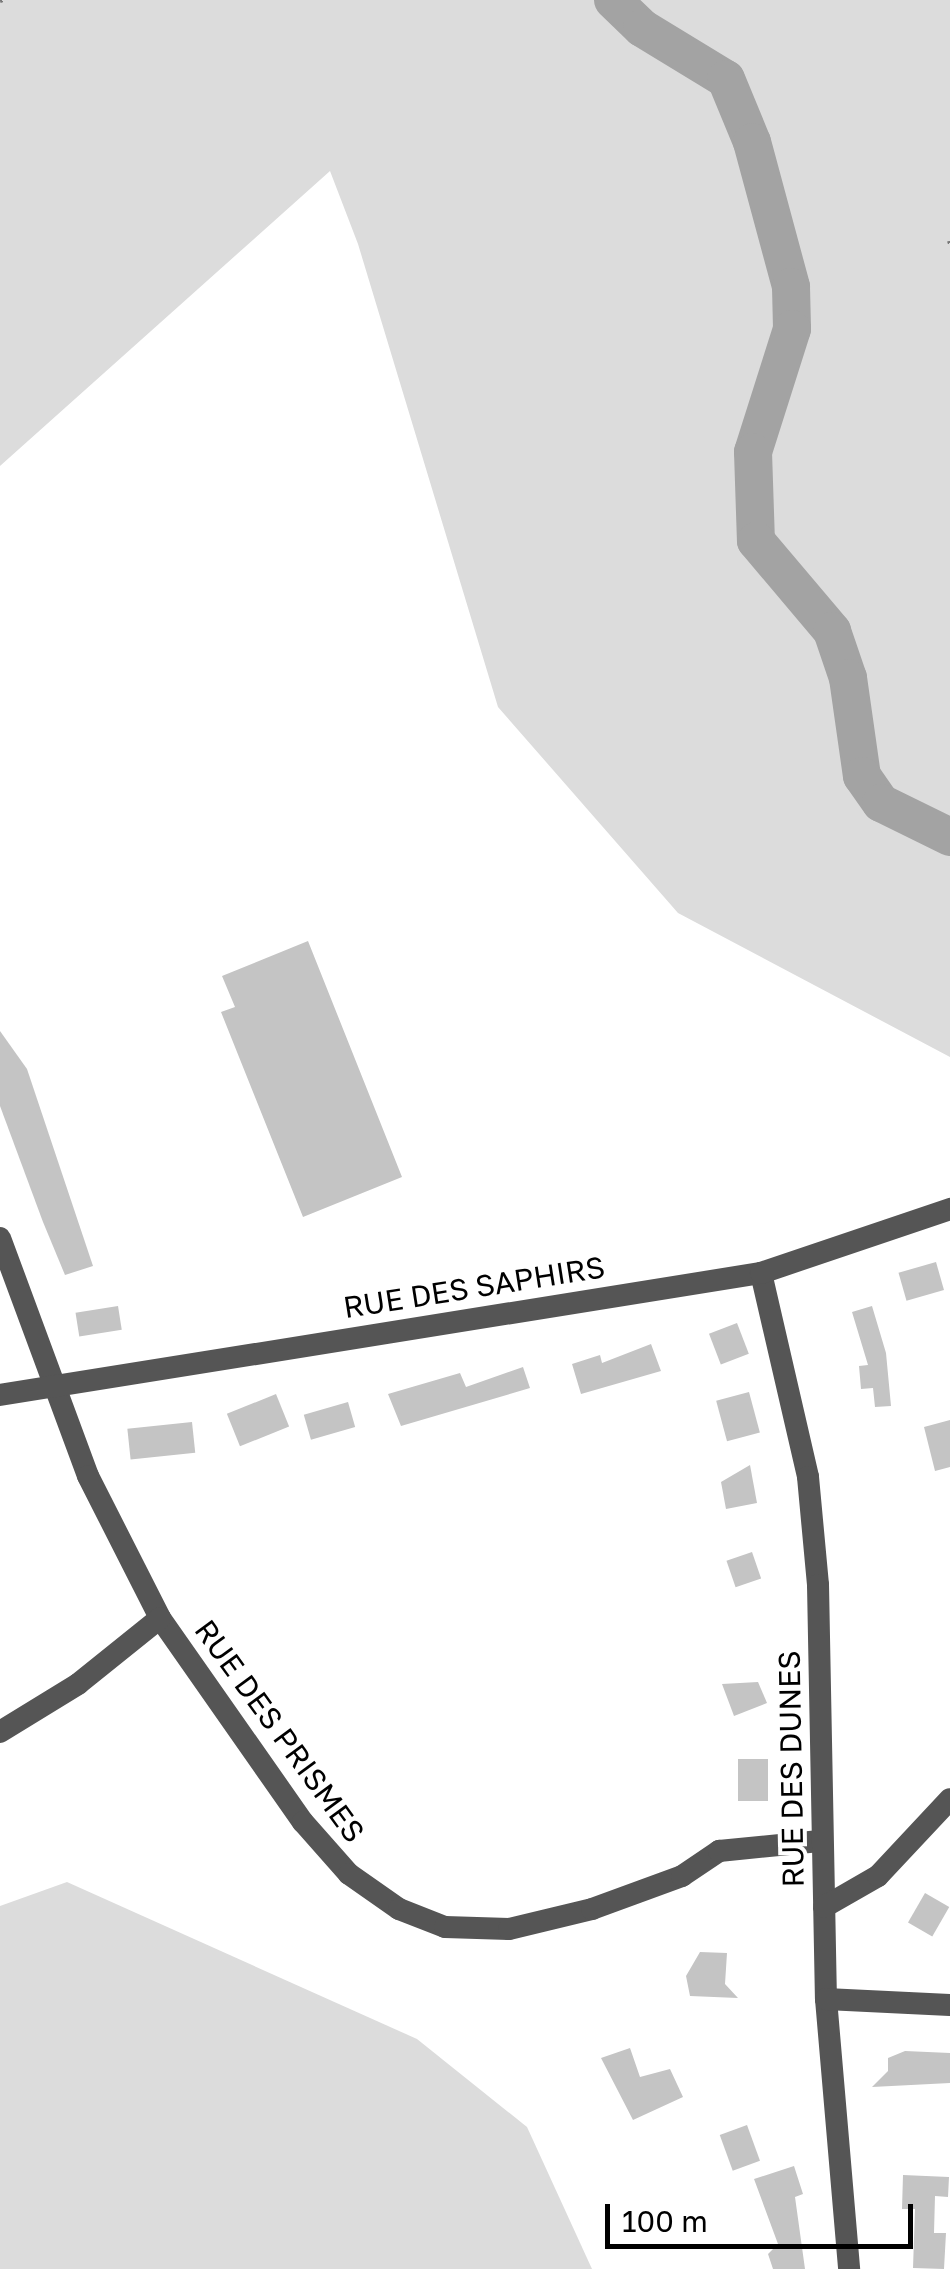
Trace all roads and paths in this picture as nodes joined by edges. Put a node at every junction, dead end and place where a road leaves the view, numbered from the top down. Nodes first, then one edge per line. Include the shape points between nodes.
1 (950, 1209) edge
2 (0, 1238) edge
3 (761, 1273) junction
4 (54, 1386) junction
5 (0, 1394) edge
6 (160, 1618) junction
7 (0, 1732) edge
8 (950, 1799) edge
9 (820, 1841) junction
10 (824, 1907) junction
11 (826, 1999) junction
12 (950, 2005) edge
13 (849, 2269) edge

1 - 3 street, RUE DES SAPHIRS
2 - 4 street, RUE DES PRISMES
3 - 4 street, RUE DES SAPHIRS
3 - 9 street, RUE DES DUNES via 808,1477 818,1585
4 - 5 street, RUE DES SAPHIRS
4 - 6 street, RUE DES PRISMES via 101,1505
6 - 7 street via 78,1684
6 - 9 street, RUE DES PRISMES via 303,1822 349,1874 399,1909 444,1928 508,1929 646,1889 719,1851
8 - 10 street via 878,1876
9 - 10 street, RUE DES DUNES
10 - 11 street, RUE DES DUNES
11 - 12 street
11 - 13 street, RUE DES DUNES

